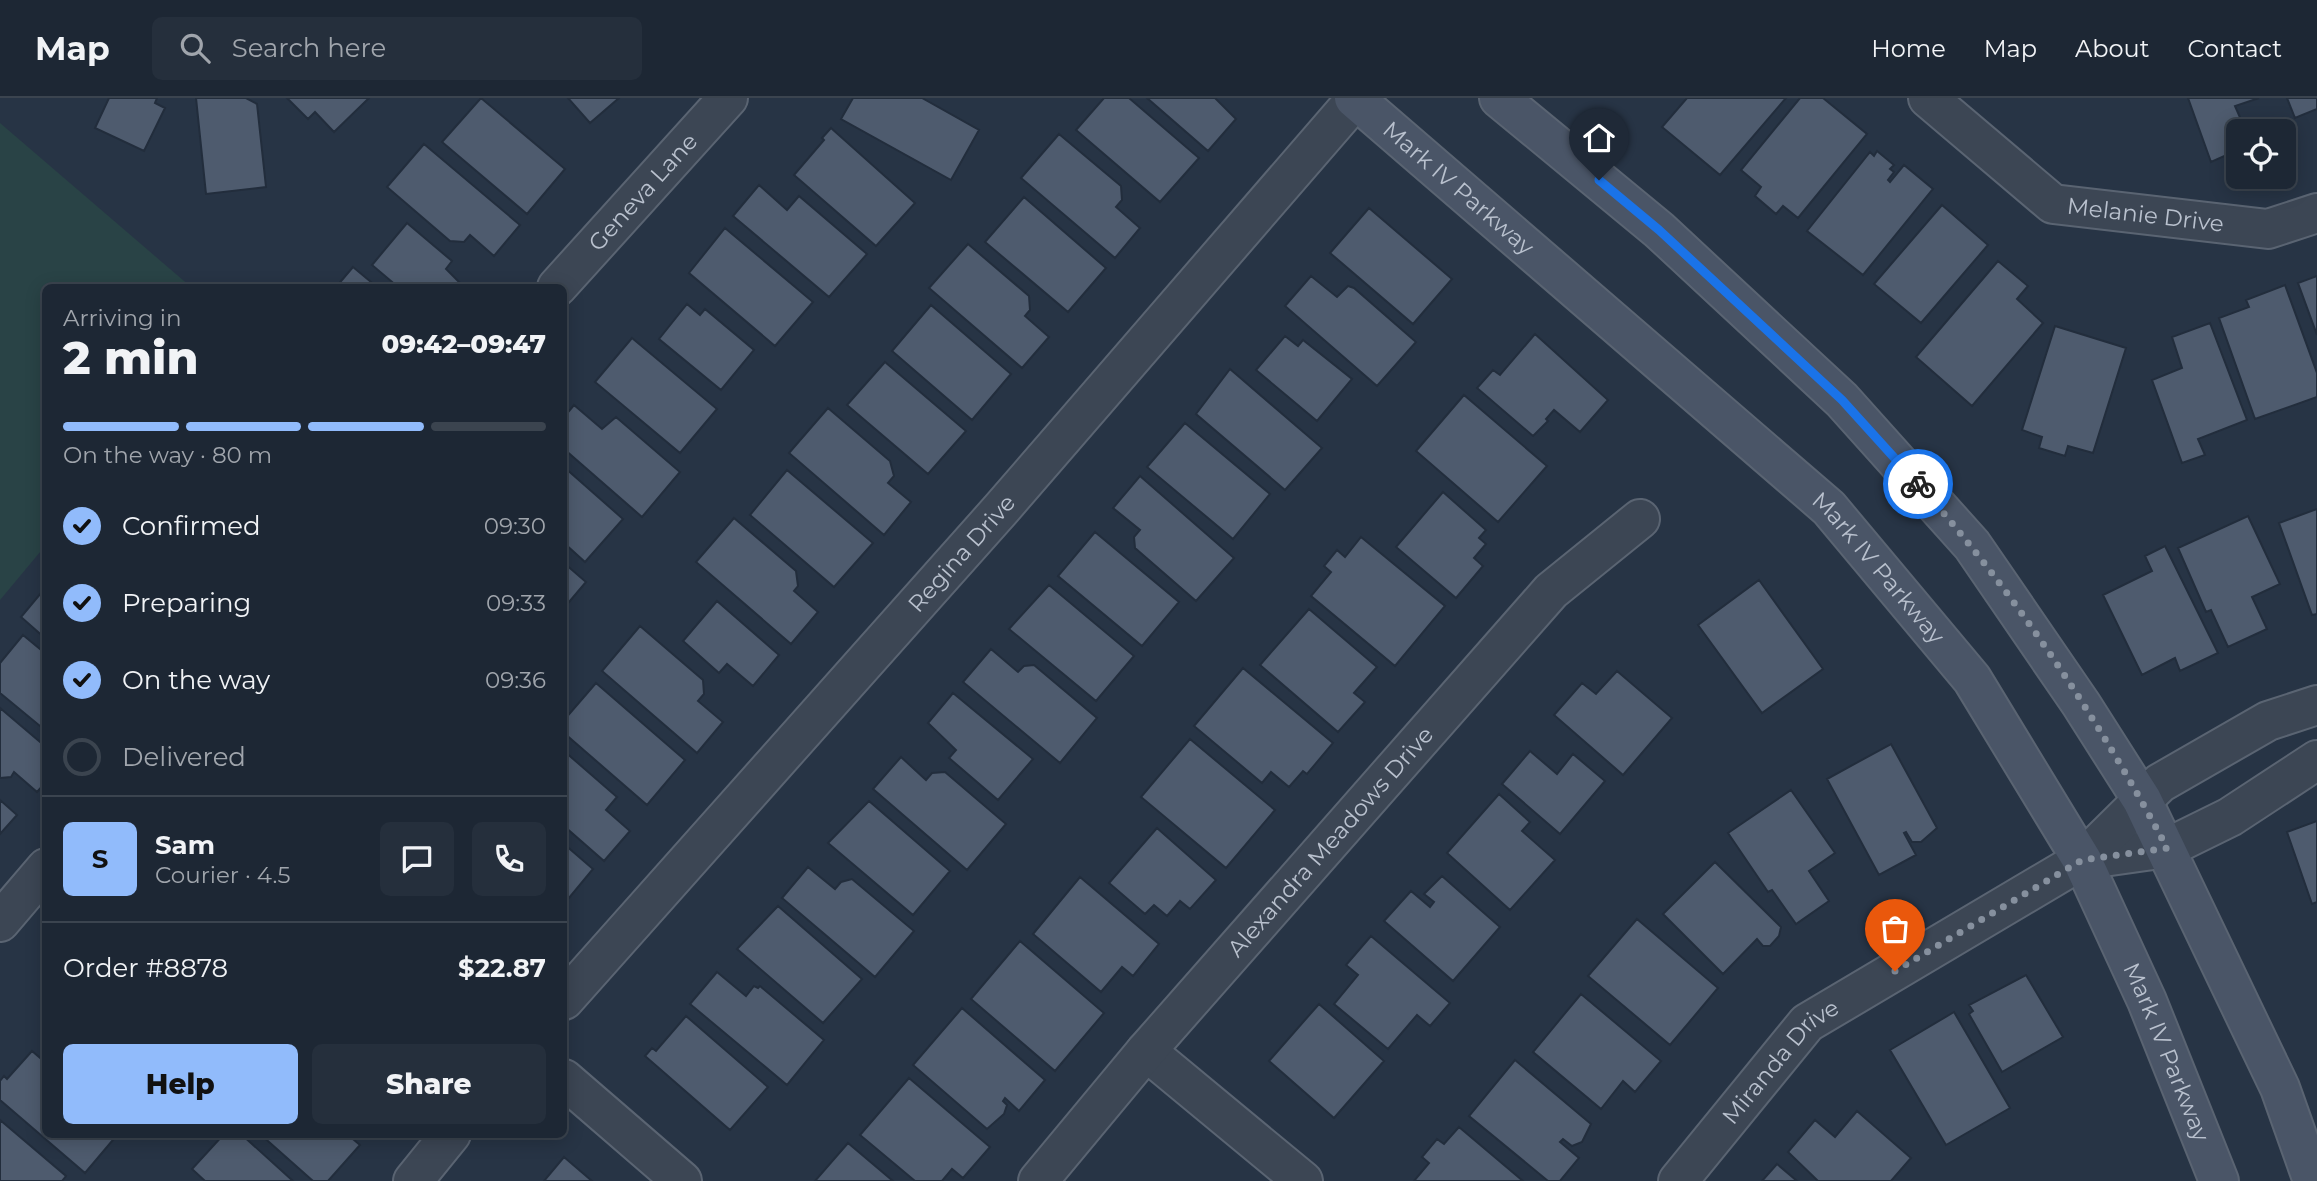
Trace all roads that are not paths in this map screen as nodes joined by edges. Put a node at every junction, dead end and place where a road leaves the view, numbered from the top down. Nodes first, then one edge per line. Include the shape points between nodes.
1 (728, 98) edge
2 (1499, 98) edge
3 (1928, 98) edge
4 (1354, 99) edge
5 (2317, 213) edge
6 (560, 284) edge
7 (1640, 519) dead end
8 (2317, 705) edge
9 (2317, 760) edge
10 (2142, 800) junction
11 (2167, 848) junction
12 (2082, 860) junction
13 (42, 873) edge
14 (0, 922) edge
15 (567, 997) edge
16 (1146, 1051) junction
17 (567, 1082) edge
18 (448, 1138) edge
19 (413, 1181) edge
20 (682, 1181) edge
21 (1038, 1181) edge
22 (1303, 1181) edge
23 (1678, 1181) edge
24 (2220, 1181) edge
25 (2313, 1181) edge

1 - 6 street, Geneva Lane
2 - 10 main road via 1659,230 1842,400 1972,545
3 - 5 street, Melanie Drive via 2053,204 2268,229
4 - 12 main road, Mark IV Parkway via 1829,508 1972,678
4 - 15 street, Regina Drive via 1011,498
7 - 16 street, Alexandra Meadows Drive via 1551,590
8 - 10 street, Miranda Drive via 2225,744 2160,783
9 - 11 street, Miranda Drive via 2230,817
10 - 11 main road
10 - 12 street, Miranda Drive
11 - 12 street, Miranda Drive
11 - 25 main road via 2280,1088
12 - 23 street, Miranda Drive via 1807,1023
12 - 24 main road, Mark IV Parkway via 2147,1001
13 - 14 street
16 - 21 street, Alexandra Meadows Drive
16 - 22 street
17 - 20 street
18 - 19 street

